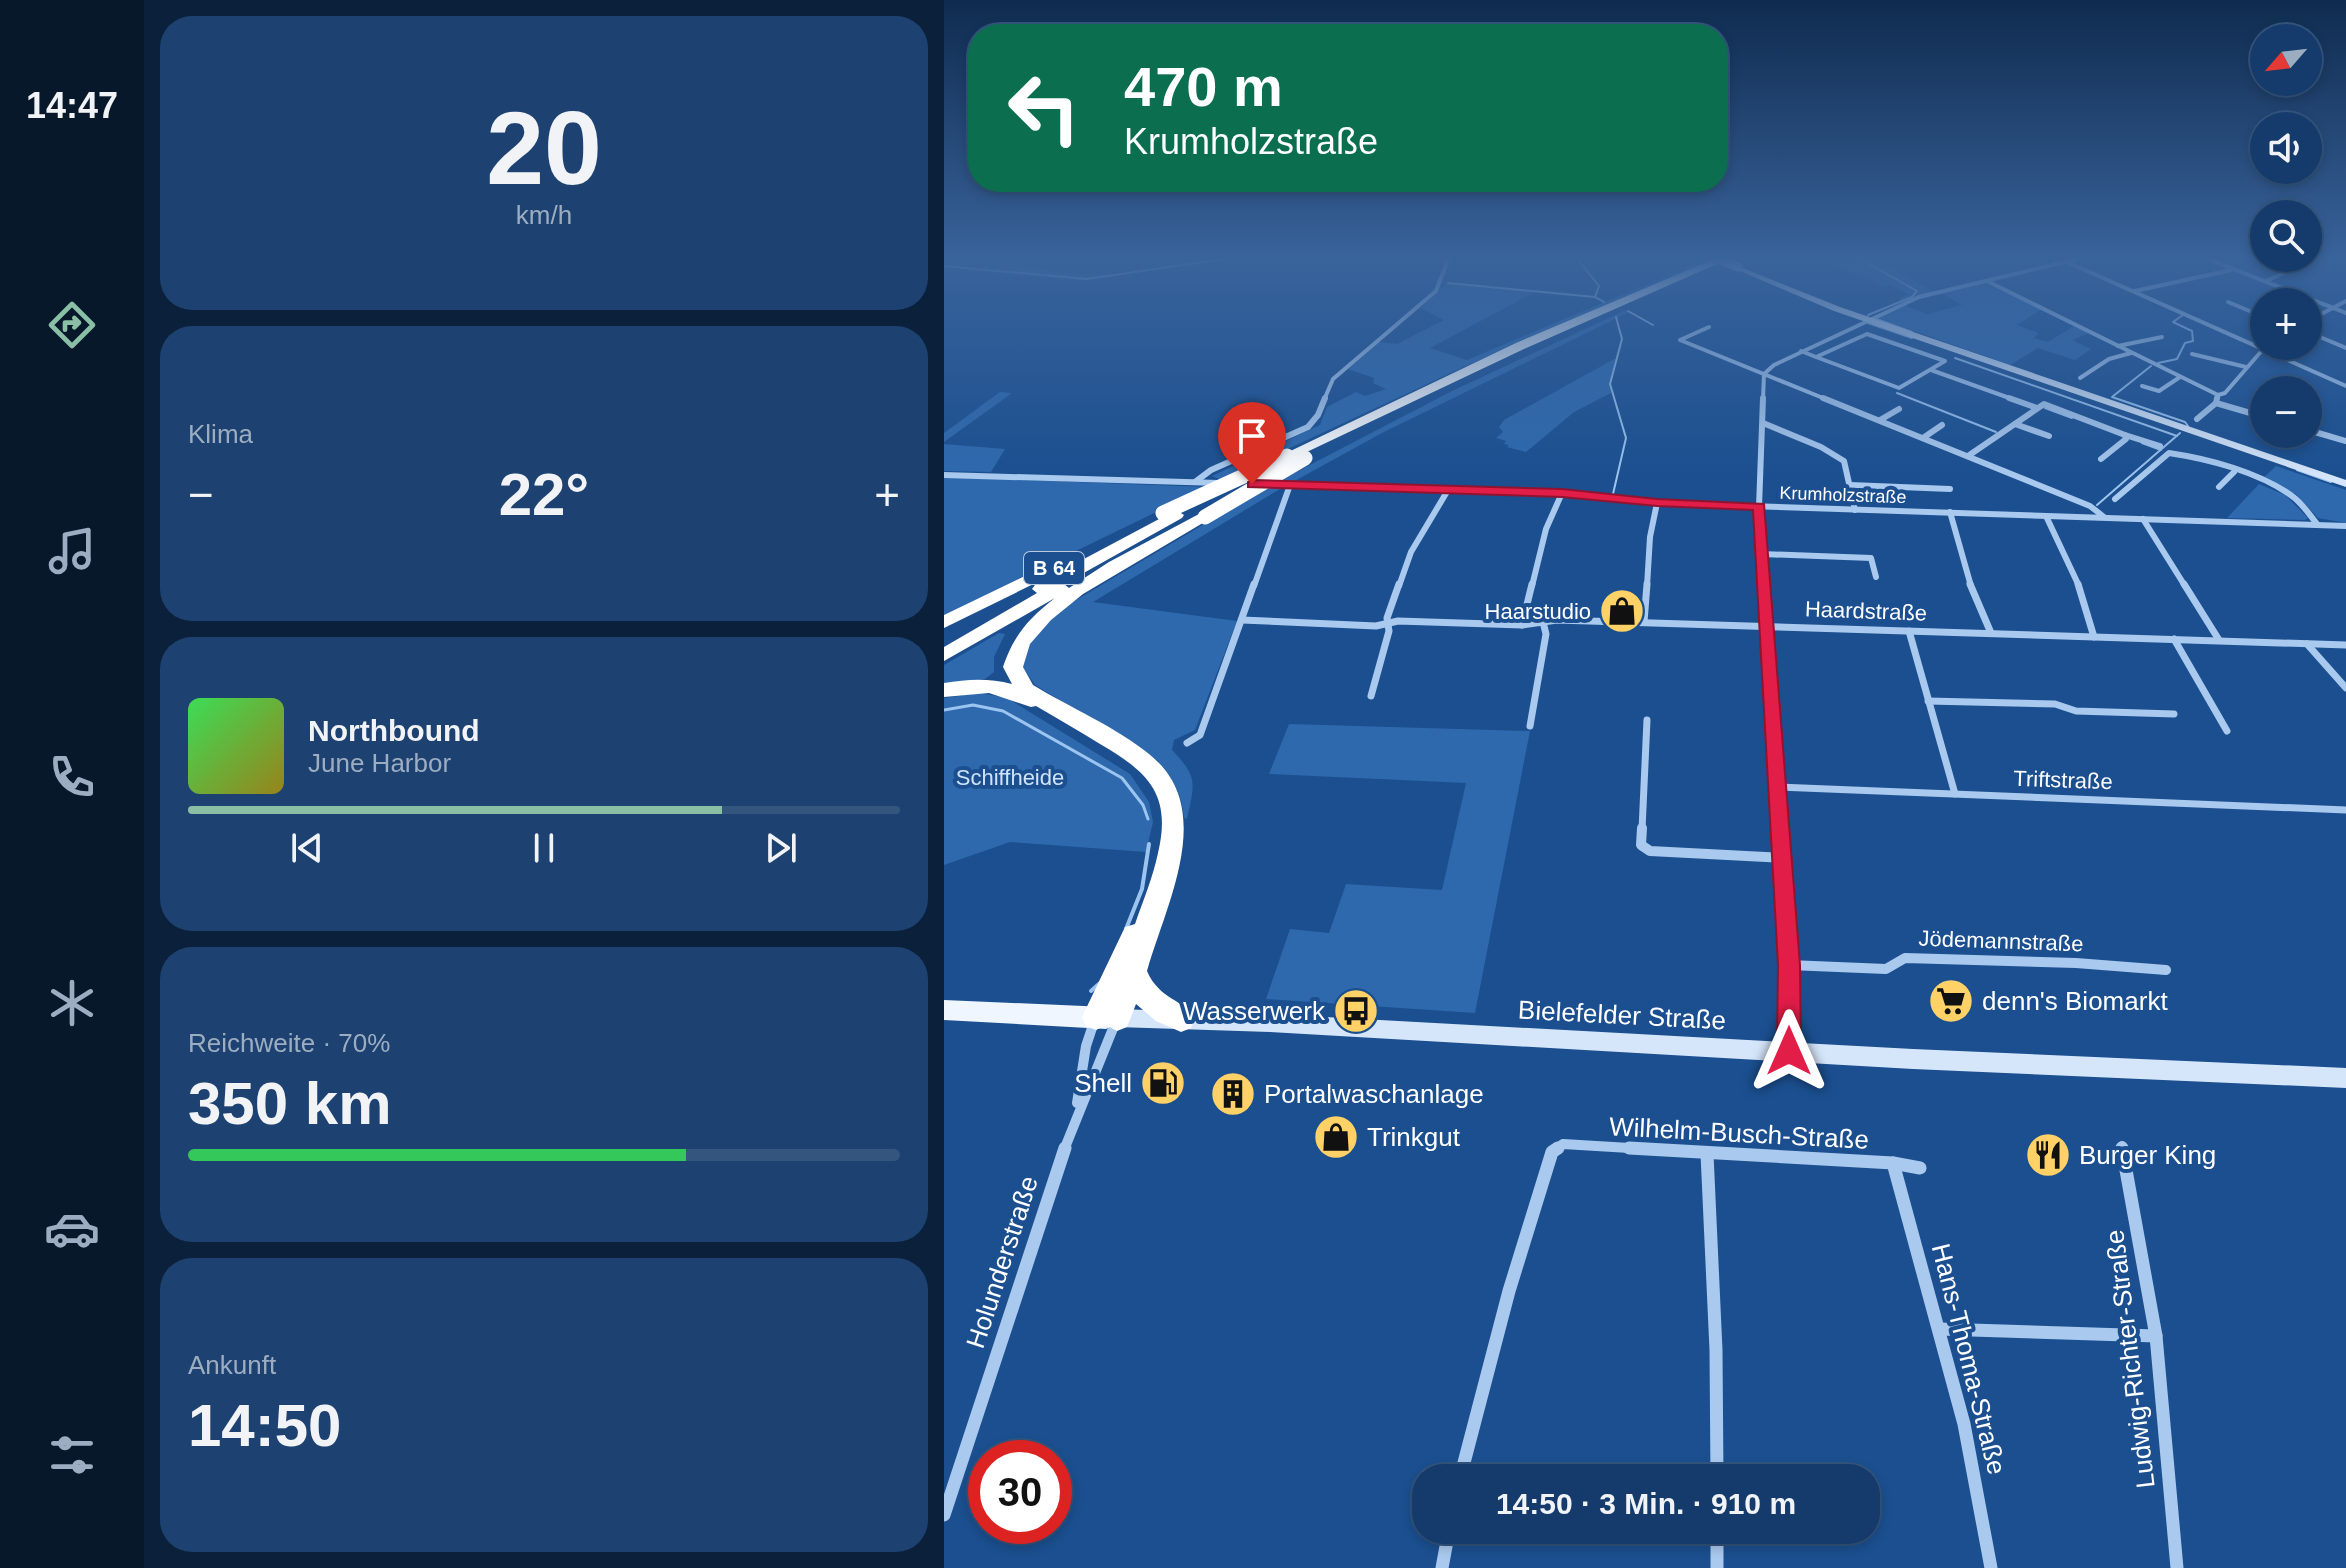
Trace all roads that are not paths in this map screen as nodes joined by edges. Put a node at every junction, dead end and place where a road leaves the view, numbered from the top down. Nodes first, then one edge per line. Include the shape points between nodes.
1 (1390, 330) edge
2 (1560, 330) edge
3 (1571, 330) edge
4 (1702, 330) edge
5 (1843, 330) edge
6 (1899, 330) edge
7 (2087, 330) edge
8 (2225, 330) edge
9 (2162, 337) dead end
10 (2322, 338) edge
11 (2250, 341) edge
12 (2118, 346) junction
13 (2346, 348) edge
14 (1801, 351) junction
15 (2131, 353) junction
16 (2192, 354) dead end
17 (1816, 357) junction
18 (2253, 360) edge
19 (2292, 360) edge
20 (2246, 367) junction
21 (1931, 370) junction
22 (1764, 374) junction
23 (2180, 377) junction
24 (2080, 378) dead end
25 (2142, 386) dead end
26 (2346, 386) edge
27 (2218, 395) junction
28 (2216, 403) junction
29 (2037, 408) junction
30 (1899, 409) dead end
31 (2250, 413) edge
32 (2197, 419) dead end
33 (1880, 420) junction
34 (1763, 423) junction
35 (2015, 424) junction
36 (1942, 425) dead end
37 (2322, 434) edge
38 (2125, 435) junction
39 (2049, 436) dead end
40 (1923, 438) junction
41 (2346, 441) edge
42 (2160, 446) dead end
43 (1968, 456) junction
44 (2101, 459) dead end
45 (2234, 472) junction
46 (944, 475) edge
47 (1195, 482) junction
48 (2346, 484) edge
49 (1290, 485) junction
50 (1850, 485) junction
51 (2219, 487) dead end
52 (1950, 489) dead end
53 (1448, 490) junction
54 (1562, 493) junction
55 (2115, 499) dead end
56 (1657, 503) junction
57 (1759, 507) junction
58 (1855, 510) junction
59 (1950, 512) junction
60 (1184, 515) junction
61 (2046, 516) junction
62 (2104, 518) junction
63 (2143, 519) junction
64 (2317, 524) junction
65 (2346, 526) edge
66 (1762, 554) junction
67 (1876, 577) dead end
68 (1242, 620) junction
69 (944, 622) edge
70 (1543, 622) junction
71 (1644, 622) junction
72 (1388, 624) junction
73 (1522, 625) junction
74 (1767, 626) junction
75 (1909, 631) junction
76 (1991, 633) junction
77 (2094, 637) junction
78 (2174, 639) junction
79 (2219, 640) junction
80 (944, 644) edge
81 (2307, 644) junction
82 (2346, 645) edge
83 (944, 655) edge
84 (2346, 688) edge
85 (944, 690) edge
86 (1371, 696) dead end
87 (1928, 701) junction
88 (2174, 714) dead end
89 (1647, 720) dead end
90 (1530, 726) dead end
91 (2227, 731) dead end
92 (1187, 743) dead end
93 (1778, 787) junction
94 (1955, 794) junction
95 (2346, 810) edge
96 (1783, 858) junction
97 (1789, 965) junction
98 (2166, 970) dead end
99 (1136, 975) junction
100 (944, 1010) edge
101 (1107, 1018) junction
102 (1181, 1019) junction
103 (1789, 1051) junction
104 (2344, 1081) edge
105 (1075, 1116) junction
106 (2122, 1146) dead end
107 (1707, 1154) junction
108 (1893, 1163) junction
109 (1920, 1168) dead end
110 (1940, 1329) junction
111 (2156, 1336) junction
112 (1464, 1464) edge
113 (1717, 1464) edge
114 (944, 1515) edge
115 (1446, 1544) edge
116 (1717, 1544) edge
117 (1442, 1568) edge
118 (1717, 1568) edge
119 (1991, 1568) edge
120 (2177, 1568) edge

1 - 47 street via 1333,379 1308,427
2 - 60 highway, B 64, bridge via 1287,456
3 - 60 highway, B 64, bridge
4 - 22 street via 1680,340
5 - 14 street
6 - 48 main road
7 - 12 street
8 - 11 street
9 - 12 street
10 - 13 street
12 - 15 street
14 - 17 street
14 - 22 street
15 - 23 street
15 - 24 street via 2109,359
16 - 20 street
17 - 21 street via 1899,388
17 - 21 street via 1867,334 1945,361
18 - 20 street
19 - 26 street
20 - 27 street
21 - 29 street
22 - 33 street
22 - 34 street
23 - 25 street via 2159,391
23 - 27 street
27 - 28 street
28 - 31 street
28 - 32 street
29 - 35 street
29 - 38 street via 2044,404
30 - 33 street
33 - 40 street
34 - 50 street via 1840,457 1847,464
34 - 57 street
35 - 39 street
35 - 43 street
36 - 40 street
37 - 41 street
38 - 42 street
38 - 44 street
40 - 43 street
43 - 62 street via 2090,506
45 - 51 street
45 - 55 street via 2169,453
45 - 64 street via 2290,494
46 - 47 street, Krumholzstraße
47 - 49 street, Krumholzstraße
49 - 53 street, Krumholzstraße
49 - 68 street
50 - 52 street
50 - 58 street
53 - 54 street, Krumholzstraße
53 - 72 street via 1411,552
54 - 56 street, Krumholzstraße
54 - 73 street via 1546,529
56 - 57 street, Krumholzstraße
56 - 71 street
57 - 58 street, Krumholzstraße
57 - 66 street
58 - 59 street, Krumholzstraße
59 - 61 street, Krumholzstraße
59 - 76 street via 1967,577
60 - 69 highway, B 64
60 - 80 highway, B 64
60 - 83 highway, B 64
60 - 99 highway via 1053,608 1021,638 1012,661 1013,674 1025,690 1139,757 1166,790 1173,837
61 - 62 street, Krumholzstraße
61 - 77 street via 2077,583
62 - 63 street, Krumholzstraße
63 - 64 street, Krumholzstraße
63 - 79 street
64 - 65 street, Krumholzstraße
66 - 67 street via 1871,558
66 - 74 street
68 - 72 street, Haardstraße
68 - 92 street via 1200,735
70 - 71 street, Haardstraße
70 - 73 street, Haardstraße
70 - 90 street via 1546,634
71 - 74 street, Haardstraße
72 - 73 street, Haardstraße
72 - 86 street
74 - 75 street, Haardstraße
74 - 93 street
75 - 76 street, Haardstraße
75 - 87 street
76 - 77 street, Haardstraße
77 - 78 street, Haardstraße
78 - 79 street, Haardstraße
78 - 91 street
79 - 81 street, Haardstraße
81 - 82 street, Haardstraße
81 - 84 street
85 - 101 highway via 985,685 1023,695 1135,761 1161,793 1168,824 1157,875
87 - 88 street
87 - 94 street
89 - 96 street via 1641,845 1650,851
93 - 94 street, Triftstraße
93 - 96 street
94 - 95 street, Triftstraße
96 - 97 street
97 - 98 street, Jödemannstraße via 1886,969 1905,958
97 - 103 street
99 - 101 highway
99 - 102 highway via 1147,999
100 - 101 main road, Bielefelder Straße
101 - 102 main road, Bielefelder Straße
101 - 105 street, Holunderstraße
101 - 105 street, Holunderstraße via 1086,1046
102 - 103 main road, Bielefelder Straße
103 - 104 main road, Bielefelder Straße
105 - 114 street, Holunderstraße
106 - 111 street, Ludwig-Richter-Straße
107 - 108 street, Wilhelm-Busch-Straße
107 - 112 street, Wilhelm-Busch-Straße via 1563,1144 1552,1152
107 - 113 street
108 - 109 street, Wilhelm-Busch-Straße
108 - 110 street, Hans-Thoma-Straße
110 - 111 street
110 - 119 street, Hans-Thoma-Straße
111 - 120 street, Ludwig-Richter-Straße
115 - 117 street
116 - 118 street

